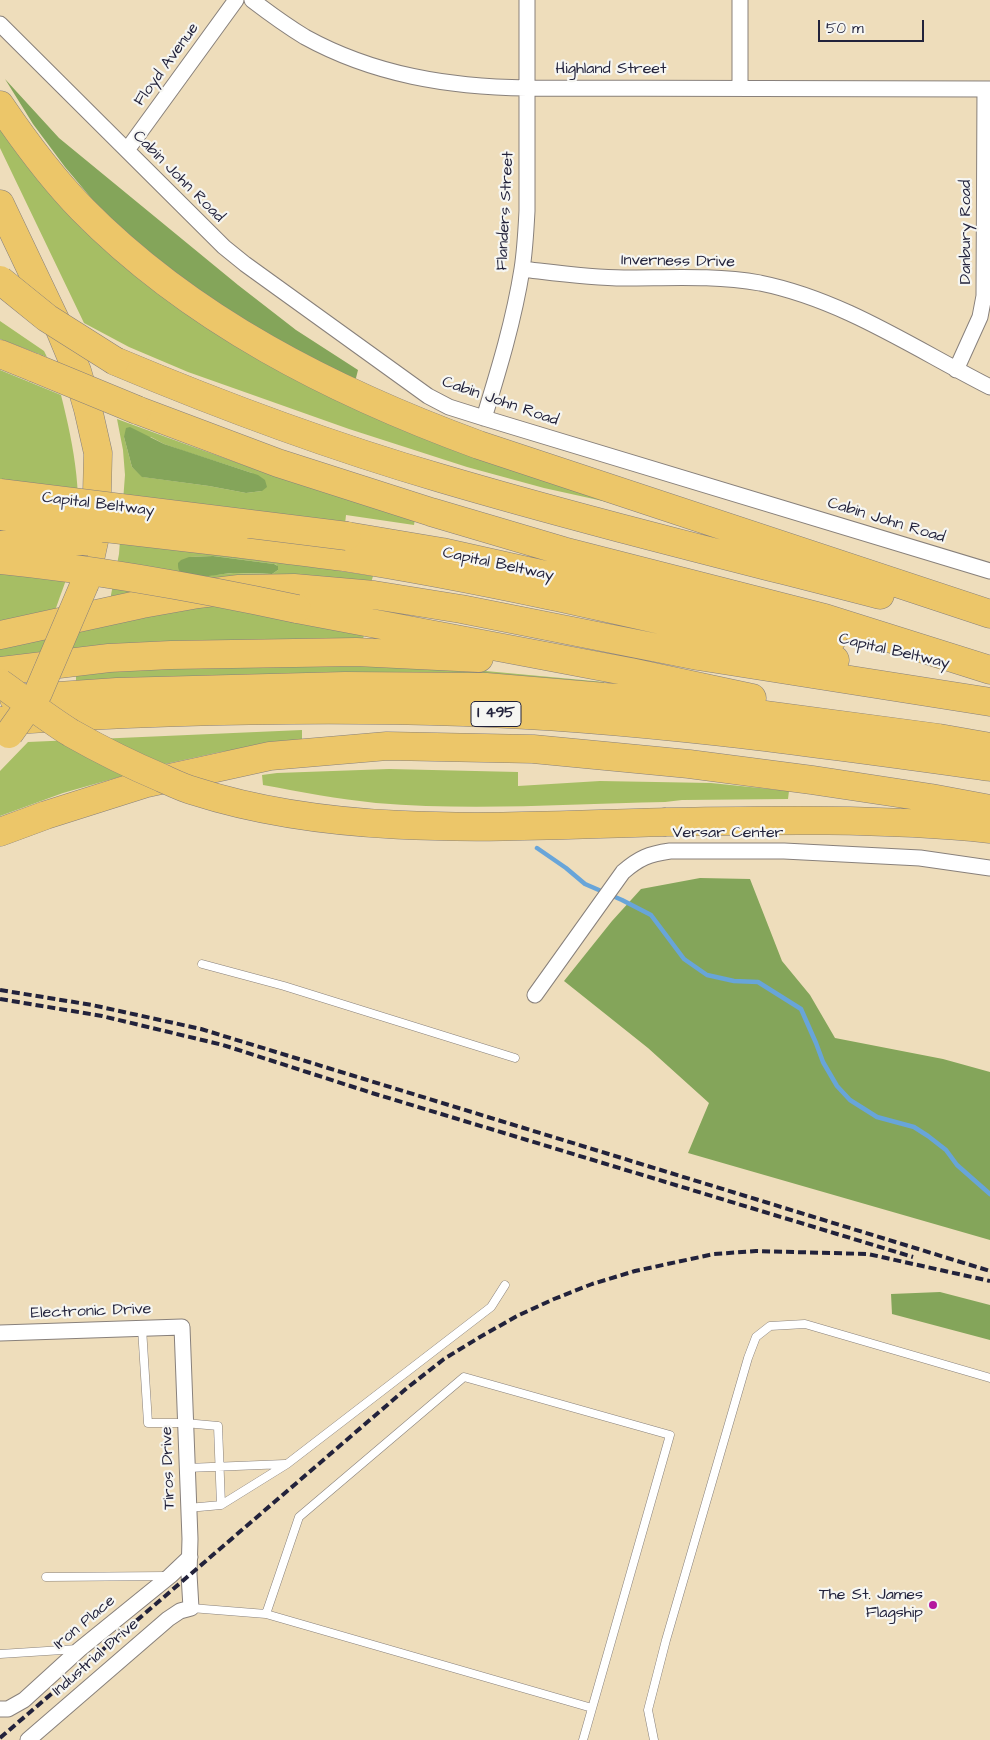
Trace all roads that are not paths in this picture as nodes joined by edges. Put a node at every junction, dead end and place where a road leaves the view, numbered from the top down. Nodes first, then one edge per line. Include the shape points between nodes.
1 (236, 0) edge
2 (252, 0) edge
3 (527, 0) edge
4 (740, 0) edge
5 (0, 24) edge
6 (527, 88) junction
7 (740, 88) junction
8 (987, 89) edge
9 (0, 105) edge
10 (127, 150) junction
11 (0, 204) edge
12 (522, 268) junction
13 (0, 280) edge
14 (0, 300) edge
15 (0, 354) edge
16 (115, 361) junction
17 (956, 370) junction
18 (990, 388) edge
19 (484, 418) junction
20 (0, 493) edge
21 (0, 516) edge
22 (234, 543) junction
23 (0, 545) edge
24 (345, 547) junction
25 (0, 560) edge
26 (990, 571) edge
27 (990, 614) edge
28 (990, 624) edge
29 (0, 636) edge
30 (0, 670) edge
31 (630, 672) junction
32 (990, 672) edge
33 (0, 683) edge
34 (990, 697) edge
35 (0, 700) edge
36 (990, 702) edge
37 (2, 730) edge
38 (939, 738) junction
39 (990, 747) edge
40 (990, 767) edge
41 (990, 810) edge
42 (990, 829) edge
43 (0, 832) edge
44 (990, 868) edge
45 (202, 964) dead end
46 (536, 995) dead end
47 (515, 1058) dead end
48 (505, 1285) dead end
49 (182, 1327) joint
50 (142, 1328) junction
51 (0, 1333) edge
52 (990, 1378) edge
53 (185, 1423) junction
54 (287, 1464) junction
55 (220, 1467) junction
56 (187, 1468) junction
57 (221, 1505) junction
58 (188, 1508) junction
59 (190, 1558) junction
60 (170, 1576) junction
61 (46, 1577) dead end
62 (191, 1608) junction
63 (266, 1614) junction
64 (80, 1649) junction
65 (0, 1654) edge
66 (592, 1708) junction
67 (0, 1710) edge
68 (28, 1740) edge
69 (583, 1740) edge
70 (654, 1740) edge

1 - 10 street, Floyd Avenue
2 - 6 street, Highland Street via 306,37 370,65 456,84
3 - 6 street, Flanders Street
4 - 7 street
5 - 10 street, Cabin John Road
6 - 7 street, Highland Street
6 - 12 street, Flanders Street via 527,211
7 - 8 street, Highland Street
8 - 17 street, Danbury Road via 984,296 980,318
9 - 27 highway via 43,165 81,208 162,280 233,329 331,383 479,445
10 - 19 street, Cabin John Road via 244,264 428,396 449,407
11 - 37 highway, bridge via 77,371 98,453 96,532 85,583 63,637
12 - 17 street, Inverness Drive via 585,277 701,276 761,284 835,306
12 - 19 street, Flanders Street via 506,344
13 - 16 highway, bridge via 47,318
14 - 16 highway, bridge via 59,336
15 - 32 highway, bridge via 278,463 562,551 826,618
16 - 28 highway via 268,422 440,478
17 - 18 street, Inverness Drive
19 - 26 street, Cabin John Road
20 - 24 highway, Capital Beltway, bridge via 220,519
21 - 22 highway, bridge
22 - 23 highway, bridge via 60,541
22 - 24 highway
24 - 32 highway, Capital Beltway via 442,552
24 - 34 highway via 509,588 674,622
25 - 31 highway, bridge via 144,578
29 - 36 highway via 198,594 294,588 374,595 461,608 698,656
30 - 31 highway via 109,658 356,652 475,657
31 - 38 highway
33 - 42 highway, bridge via 70,732 131,765 192,791 260,809 336,820 412,825 528,826 775,820 932,823
35 - 38 highway via 126,692 345,686 486,687 740,712
37 - 40 highway, I 495 via 90,716 280,710 466,712 662,726 797,740
38 - 39 highway
41 - 43 highway via 821,781 689,764 533,750 387,746 270,756 156,781
44 - 46 street, Versar Center via 920,858 784,851 652,853 622,872
45 - 47 lane via 284,986
48 - 54 lane via 491,1307
49 - 50 street, Electronic Drive
49 - 53 street, Tiros Drive
50 - 51 street, Electronic Drive
50 - 53 lane via 148,1423
52 - 70 lane via 805,1324 770,1326 756,1337 648,1710
53 - 55 lane via 218,1426
53 - 56 street, Tiros Drive
54 - 55 lane
54 - 57 lane
55 - 56 lane
55 - 57 lane
56 - 58 street, Tiros Drive
57 - 58 lane
58 - 59 street, Tiros Drive
59 - 60 street, Iron Place
59 - 62 street, Tiros Drive
60 - 61 lane
60 - 64 street, Iron Place
62 - 63 lane
62 - 68 street, Industrial Drive via 168,1619
63 - 66 lane
63 - 66 lane via 300,1517 464,1377 670,1435
64 - 65 lane
64 - 67 street, Iron Place via 24,1700
66 - 69 lane

